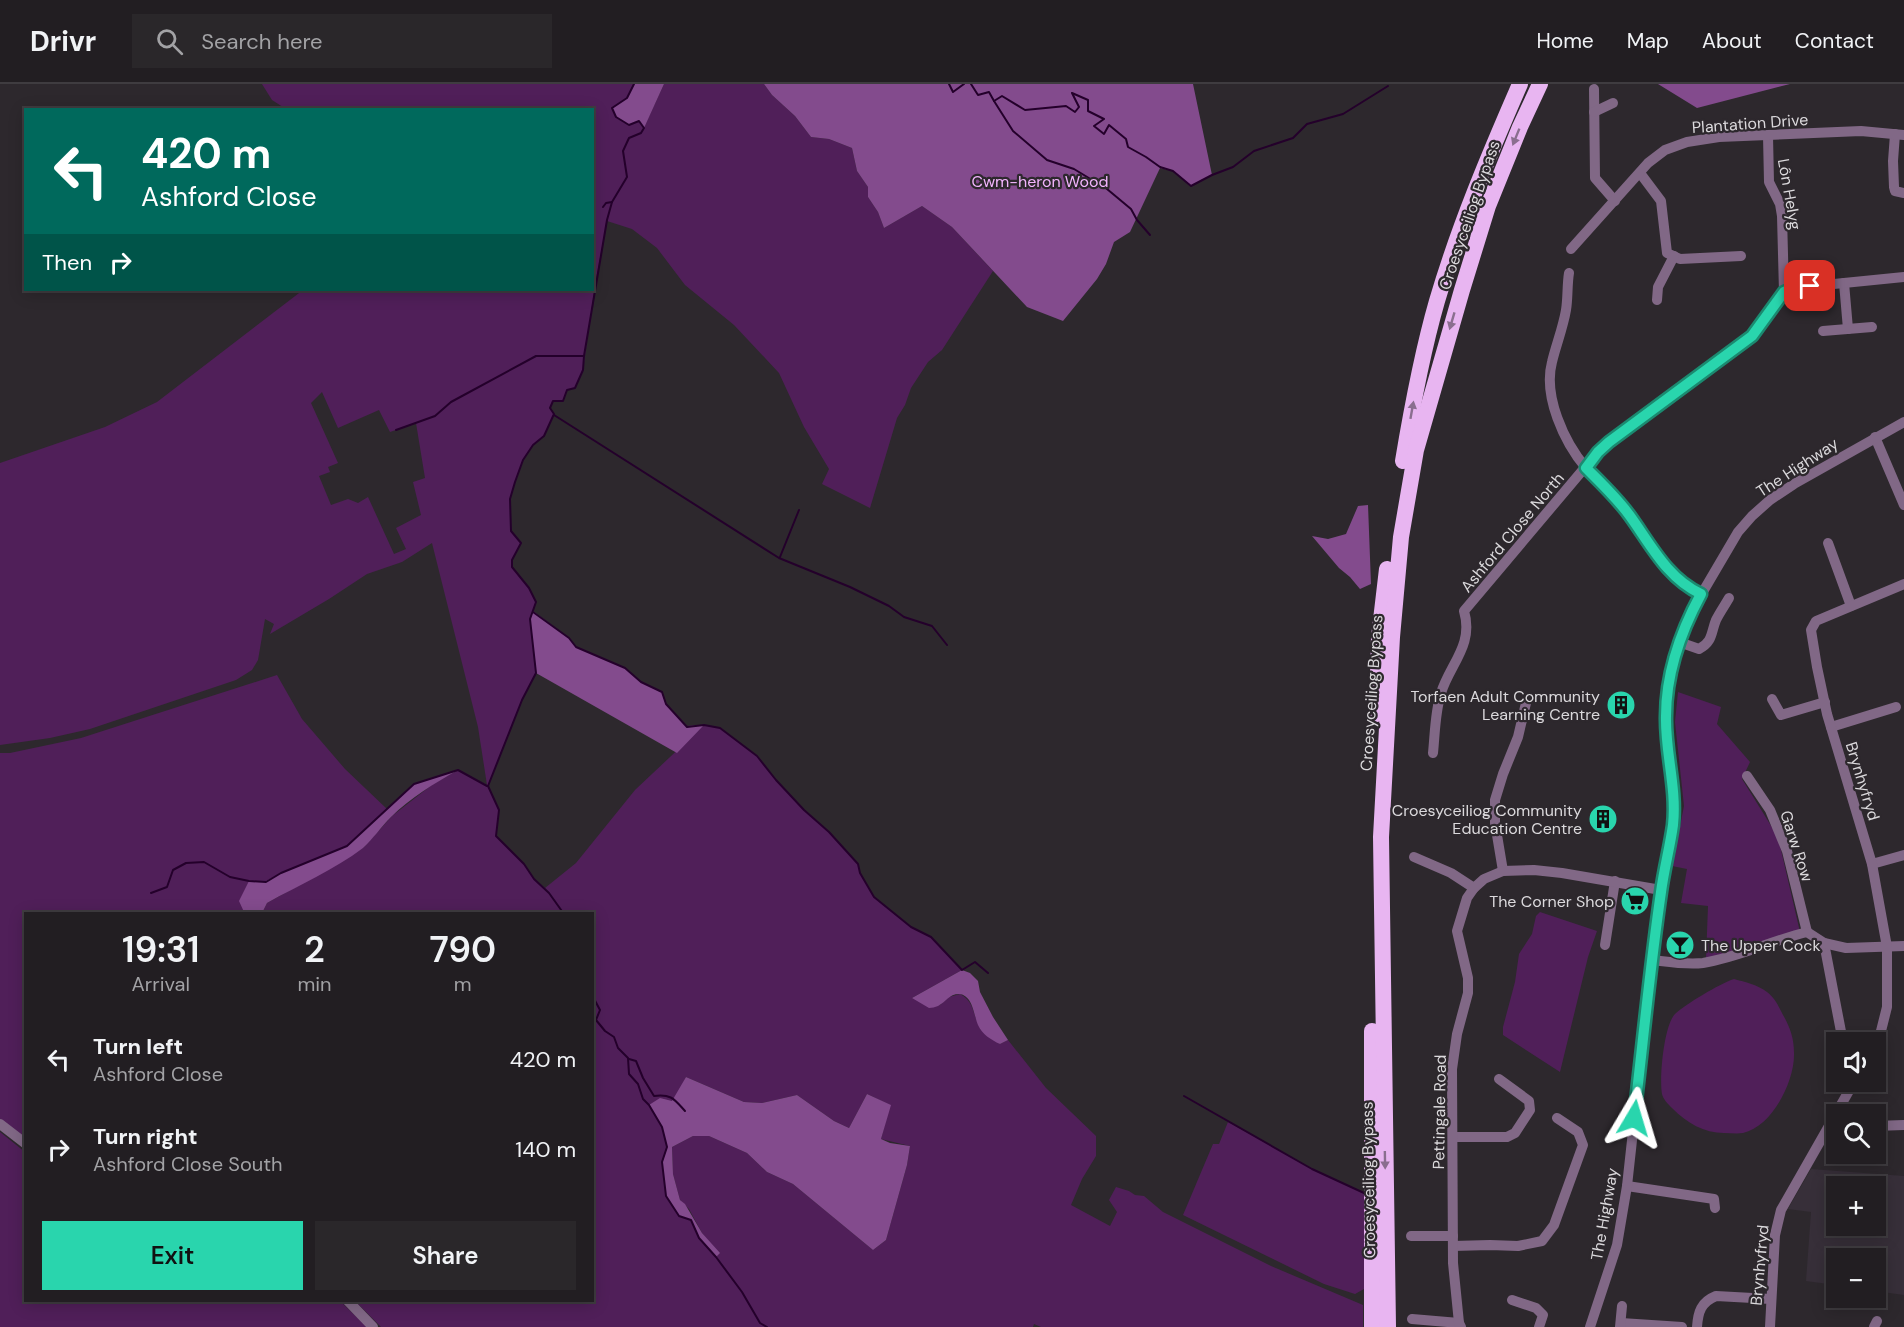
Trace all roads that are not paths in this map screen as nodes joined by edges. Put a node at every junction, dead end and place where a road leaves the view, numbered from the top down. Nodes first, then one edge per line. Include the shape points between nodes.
1 (1520, 84) edge
2 (1540, 84) edge
3 (1594, 89) dead end
4 (1613, 104) dead end
5 (1594, 112) junction
6 (1900, 134) edge
7 (1768, 136) junction
8 (1640, 173) junction
9 (1904, 194) edge
10 (1615, 201) junction
11 (1571, 249) dead end
12 (1674, 256) junction
13 (1741, 256) dead end
14 (1569, 273) dead end
15 (1904, 277) edge
16 (1844, 283) junction
17 (1784, 292) junction
18 (1658, 300) dead end
19 (1872, 327) dead end
20 (1848, 329) junction
21 (1822, 331) dead end
22 (1904, 422) edge
23 (1875, 437) junction
24 (1586, 468) junction
25 (1904, 506) edge
26 (1828, 543) dead end
27 (1904, 584) edge
28 (1701, 594) junction
29 (1729, 598) dead end
30 (1851, 606) junction
31 (1679, 642) junction
32 (1772, 699) dead end
33 (1825, 702) junction
34 (1526, 703) dead end
35 (1896, 707) dead end
36 (1831, 727) junction
37 (1434, 753) dead end
38 (1747, 776) dead end
39 (1904, 855) edge
40 (1414, 857) dead end
41 (1872, 864) junction
42 (1503, 871) junction
43 (1615, 881) junction
44 (1474, 888) junction
45 (1661, 890) junction
46 (1807, 932) junction
47 (1824, 943) junction
48 (1605, 945) dead end
49 (1904, 946) edge
50 (1887, 947) junction
51 (1652, 960) junction
52 (1841, 1032) edge
53 (1881, 1032) edge
54 (1499, 1079) dead end
55 (1558, 1123) dead end
56 (0, 1124) edge
57 (1904, 1125) edge
58 (1886, 1126) edge
59 (1826, 1132) edge
60 (1453, 1137) junction
61 (24, 1142) edge
62 (1627, 1186) junction
63 (1715, 1208) dead end
64 (1411, 1236) dead end
65 (1453, 1241) junction
66 (1771, 1299) junction
67 (1512, 1300) dead end
68 (349, 1302) edge
69 (1622, 1306) dead end
70 (1412, 1319) dead end
71 (1460, 1325) edge
72 (1620, 1325) edge
73 (374, 1327) edge
74 (1372, 1327) edge
75 (1388, 1327) edge
76 (1539, 1327) edge
77 (1590, 1327) edge
78 (1682, 1327) edge
79 (1697, 1327) edge
80 (1770, 1327) edge

74 -> 1 highway, Croesyceiliog Bypass via 1373,834 1379,637 1391,532 1418,377 1437,301 1489,154
2 -> 75 highway, Croesyceiliog Bypass via 1488,206 1461,290 1416,450 1401,537 1381,837
3 - 5 street
4 - 5 street
5 - 10 street via 1595,178
6 - 7 street, Plantation Drive via 1862,131
6 - 9 street via 1893,161 1894,187
7 - 8 street, Plantation Drive via 1687,142 1665,150
7 - 17 street, Lôn Helyg via 1769,182 1782,216
8 - 10 street, Plantation Drive
8 - 12 street via 1660,201 1667,253
10 - 11 street, Plantation Drive
12 - 13 street
12 - 18 street via 1658,287
14 - 24 street via 1566,309 1551,365 1551,387 1556,416
15 - 16 street
16 - 17 street
16 - 20 street
17 - 24 street, Ashford Close North via 1752,336 1609,442
19 - 20 street
20 - 21 street
22 - 23 street, The Highway
23 - 25 street
23 - 28 street, The Highway via 1794,484 1752,516
24 - 28 street via 1619,502 1671,574
24 - 37 street, Ashford Close North via 1464,611 1463,650 1440,695
26 - 30 street
27 - 30 street, Brynhyfryd
28 - 31 street, The Highway
29 - 31 street via 1710,642 1699,649
30 - 33 street, Brynhyfryd via 1816,621 1811,630
31 - 45 street, The Highway via 1665,717 1673,822
32 - 33 street via 1781,715
33 - 36 street, Brynhyfryd
34 - 42 street via 1495,800 1494,823
35 - 36 street
36 - 41 street, Brynhyfryd
38 - 46 street, Garw Row via 1770,810 1786,851
39 - 41 street
40 - 44 street
41 - 50 street, Brynhyfryd
42 - 43 street via 1534,870
42 - 44 street
43 - 45 street
43 - 48 street
44 - 60 street, Pettingale Road via 1457,931 1468,993 1452,1069
45 - 51 street, The Highway
46 - 47 street
46 - 51 street via 1703,963
47 - 50 street via 1846,948
47 - 52 street
49 - 50 street
50 - 53 street, Brynhyfryd via 1887,1007
51 - 62 street, The Highway
54 - 60 street via 1505,1090 1530,1103 1530,1110 1515,1133 1507,1137
55 - 65 street via 1578,1132 1583,1145 1554,1225 1542,1240 1518,1246
56 - 61 street
57 - 58 street
59 - 66 street, Brynhyfryd via 1780,1210
60 - 65 street, Pettingale Road
62 - 63 street via 1714,1199
62 - 77 street, The Highway via 1617,1245
64 - 65 street
65 - 71 street, Pettingale Road
66 - 79 street via 1708,1299 1698,1313
66 - 80 street, Brynhyfryd
67 - 76 street via 1536,1308 1543,1315
68 - 73 street
69 - 72 street
70 - 71 street, Pettingale Road
72 - 78 street

